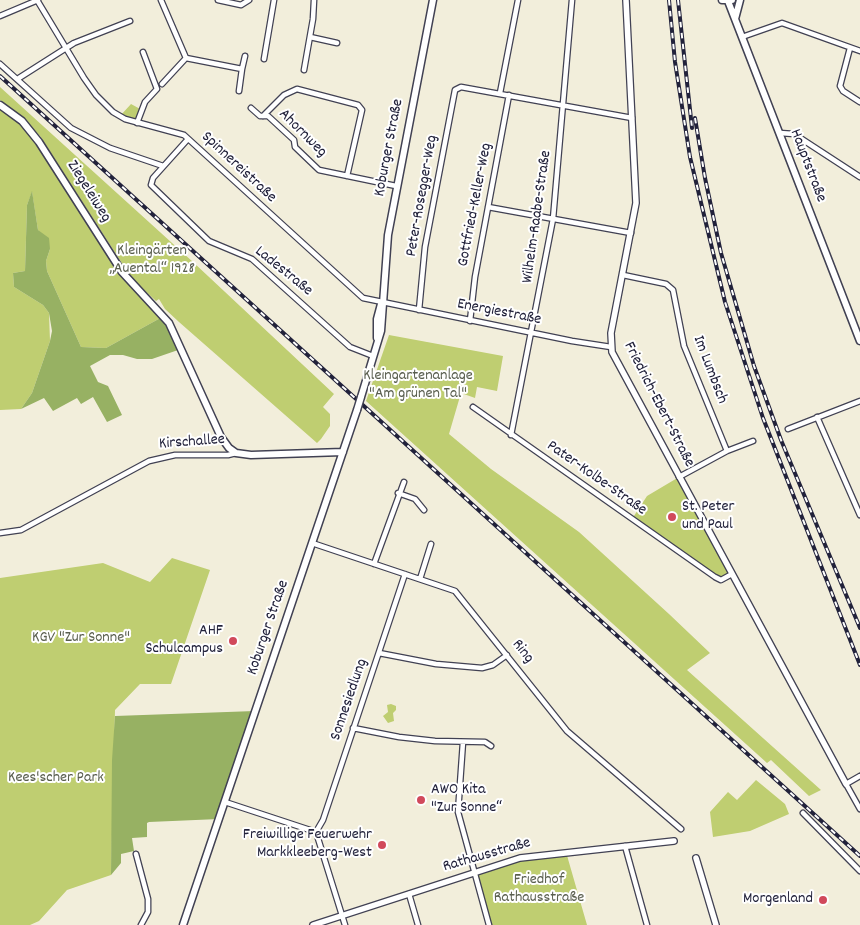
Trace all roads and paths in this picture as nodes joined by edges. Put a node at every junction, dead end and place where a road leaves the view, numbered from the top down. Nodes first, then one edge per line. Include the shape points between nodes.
1 (37, 0) edge
2 (161, 0) edge
3 (218, 0) edge
4 (249, 0) edge
5 (274, 0) edge
6 (314, 0) edge
7 (433, 0) edge
8 (518, 0) edge
9 (572, 0) edge
10 (626, 0) edge
11 (722, 0) edge
12 (728, 0) edge
13 (732, 0) edge
14 (740, 0) edge
15 (0, 16) edge
16 (735, 20) junction
17 (130, 21) dead end
18 (742, 37) junction
19 (310, 38) junction
20 (337, 43) dead end
21 (66, 47) junction
22 (850, 48) junction
23 (860, 51) edge
24 (143, 52) dead end
25 (245, 56) dead end
26 (186, 58) junction
27 (264, 60) dead end
28 (0, 64) edge
29 (242, 69) junction
30 (304, 70) dead end
31 (19, 78) junction
32 (162, 84) dead end
33 (239, 91) dead end
34 (500, 93) junction
35 (509, 95) junction
36 (860, 102) edge
37 (0, 105) edge
38 (565, 105) junction
39 (251, 108) dead end
40 (263, 116) junction
41 (632, 118) junction
42 (137, 123) junction
43 (780, 133) junction
44 (188, 139) junction
45 (163, 166) junction
46 (347, 176) junction
47 (860, 176) edge
48 (396, 186) junction
49 (488, 207) junction
50 (553, 219) junction
51 (631, 233) junction
52 (623, 275) junction
53 (382, 303) junction
54 (419, 310) junction
55 (470, 321) junction
56 (532, 333) junction
57 (860, 341) edge
58 (611, 347) junction
59 (373, 356) junction
60 (860, 401) edge
61 (472, 407) dead end
62 (817, 417) junction
63 (788, 429) dead end
64 (511, 436) junction
65 (753, 441) dead end
66 (727, 451) junction
67 (343, 452) junction
68 (236, 453) junction
69 (679, 477) junction
70 (404, 482) dead end
71 (398, 493) junction
72 (424, 510) dead end
73 (860, 515) edge
74 (0, 533) edge
75 (312, 543) junction
76 (432, 544) dead end
77 (374, 564) junction
78 (405, 574) junction
79 (732, 574) junction
80 (420, 579) junction
81 (379, 653) junction
82 (507, 655) junction
83 (353, 728) junction
84 (463, 742) junction
85 (491, 746) dead end
86 (860, 776) edge
87 (846, 784) junction
88 (225, 802) junction
89 (860, 809) edge
90 (803, 813) dead end
91 (681, 829) dead end
92 (316, 832) junction
93 (674, 841) dead end
94 (625, 846) junction
95 (136, 854) dead end
96 (696, 858) dead end
97 (860, 871) edge
98 (474, 873) junction
99 (409, 894) junction
100 (342, 916) junction
101 (141, 925) edge
102 (183, 925) edge
103 (313, 925) edge
104 (344, 925) edge
105 (418, 925) edge
106 (489, 925) edge
107 (646, 925) edge
108 (716, 925) edge

1 - 15 street
1 - 21 street
2 - 26 street
3 - 4 street via 241,5
5 - 27 street
6 - 19 street
7 - 48 main road, Koburger Straße
8 - 34 street
9 - 38 street, Wilhelm-Raabe-Straße
10 - 41 street, Friedrich-Ebert-Straße
11 - 12 main road
12 - 13 main road
12 - 16 main road, Hauptstraße
14 - 16 main road
16 - 18 main road, Hauptstraße
17 - 21 street
18 - 22 street via 782,23
18 - 43 main road, Hauptstraße
19 - 20 street
19 - 30 street
21 - 31 street
21 - 42 street via 96,96 125,120
22 - 23 street
22 - 36 street via 840,86
24 - 42 street via 157,89 145,102
25 - 29 street
26 - 29 street
26 - 32 street
28 - 31 street
29 - 33 street
31 - 45 street via 71,128 110,148
34 - 35 street
34 - 54 street, Peter-Rosegger-Weg via 457,88 425,247
35 - 38 street
35 - 49 street, Gottfried-Keller-Weg
37 - 68 main road, Ziegeleiweg via 22,122 39,142 122,272 169,323 221,437
38 - 41 street
38 - 50 street, Wilhelm-Raabe-Straße
39 - 40 street, Ahornweg
40 - 46 street, Ahornweg via 268,116 294,140 295,147 319,170
40 - 46 street via 284,94 297,89 358,105 362,110
41 - 51 street, Friedrich-Ebert-Straße via 636,196
42 - 44 street via 179,132
43 - 47 street via 794,134
43 - 57 main road, Hauptstraße
44 - 45 street, Spinnereistraße
44 - 53 street, Spinnereistraße via 357,294
45 - 59 street, Ladestraße via 151,185 189,223 209,241 252,258 350,346
46 - 48 street, Ahornweg
48 - 53 main road, Koburger Straße
49 - 50 street
49 - 55 street, Gottfried-Keller-Weg
50 - 51 street
50 - 56 street, Wilhelm-Raabe-Straße
51 - 52 street, Friedrich-Ebert-Straße
52 - 58 street, Friedrich-Ebert-Straße
52 - 66 street, Im Lumbsch via 666,284 673,290 684,346
53 - 54 street, Energiestraße
53 - 59 main road, Koburger Straße
54 - 55 street, Energiestraße
55 - 56 street, Energiestraße
56 - 58 street, Energiestraße
56 - 64 street, Wilhelm-Raabe-Straße
58 - 69 street, Friedrich-Ebert-Straße
59 - 67 main road, Koburger Straße, bridge
60 - 62 street
61 - 64 street, Pater-Kolbe-Straße
62 - 63 street
62 - 73 street
64 - 79 street, Pater-Kolbe-Straße via 716,578 722,580
65 - 66 street
66 - 69 street
67 - 68 main road, Kirschallee
67 - 75 main road, Koburger Straße
68 - 74 street, Kirschallee via 175,455 149,460 21,530
69 - 79 street, Friedrich-Ebert-Straße
70 - 71 street
71 - 72 street via 415,498
71 - 77 street
75 - 77 street, Ring
75 - 88 main road, Koburger Straße
76 - 80 street
77 - 78 street, Ring
78 - 80 street, Ring
78 - 81 street, Sonnesiedlung
79 - 87 street, Friedrich-Ebert-Straße
80 - 82 street, Ring via 456,591
81 - 82 street via 436,664 482,668
81 - 83 street, Sonnesiedlung
82 - 91 street, Ring via 567,731
83 - 84 street via 399,737
83 - 92 street, Sonnesiedlung via 323,820
84 - 85 street via 485,742
84 - 98 street via 457,808
86 - 87 street
87 - 89 street
88 - 92 street
88 - 102 main road, Koburger Straße
90 - 97 street
92 - 100 street
93 - 94 street, Rathausstraße
94 - 98 street, Rathausstraße via 534,855
94 - 107 street
95 - 101 street via 148,899 148,912
96 - 108 street
98 - 99 street, Rathausstraße
98 - 106 street
99 - 100 street, Rathausstraße
99 - 105 street
100 - 103 street, Rathausstraße
100 - 104 street

